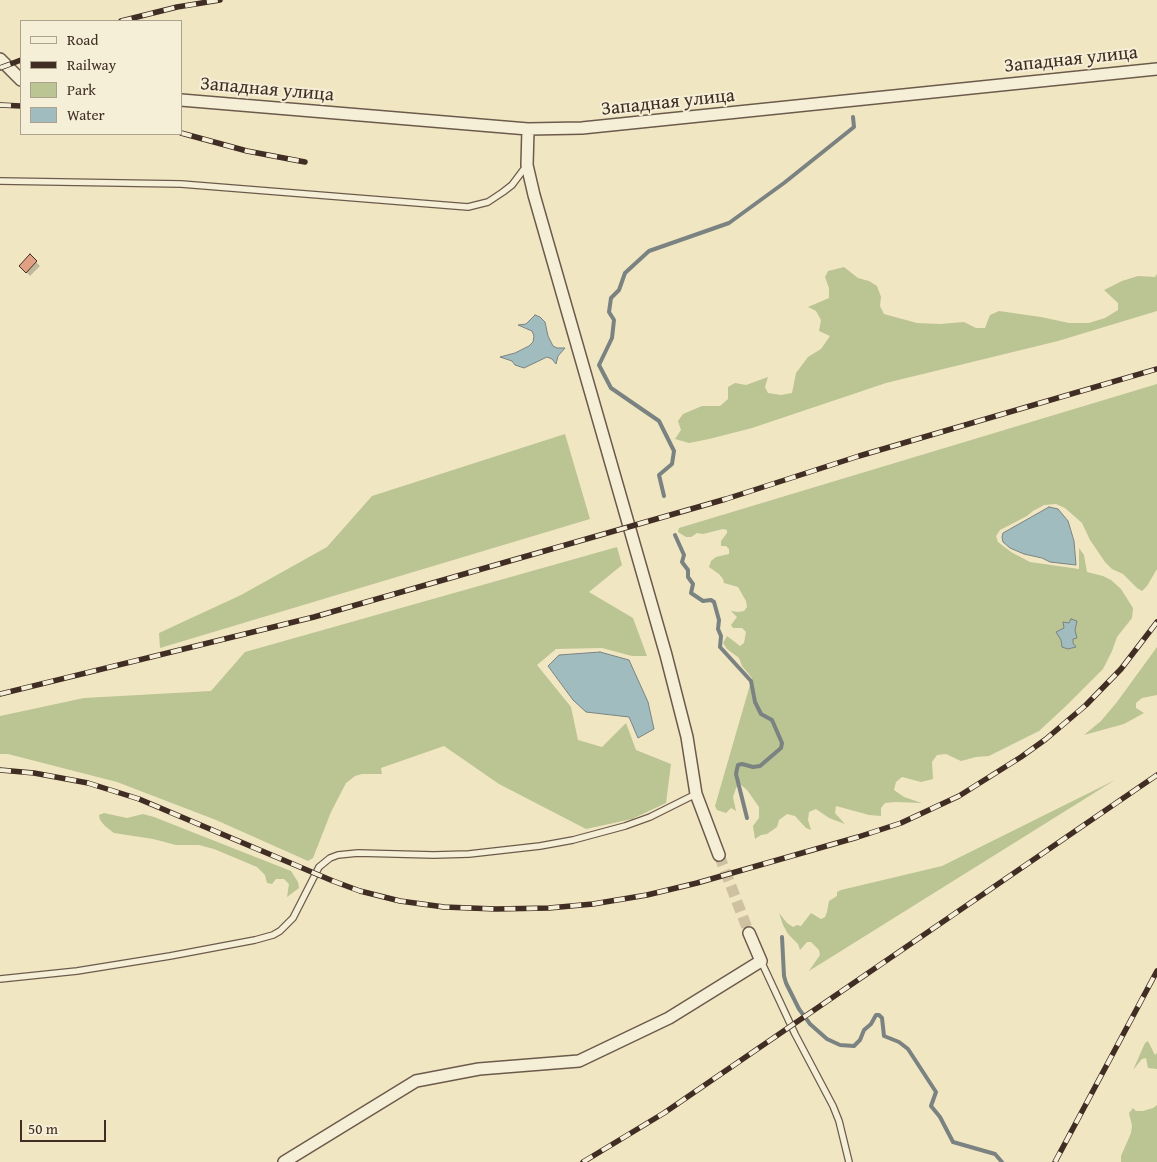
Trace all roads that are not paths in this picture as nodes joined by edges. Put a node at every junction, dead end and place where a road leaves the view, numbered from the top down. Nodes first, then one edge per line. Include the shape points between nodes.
1 (0, 59) edge
2 (1157, 69) edge
3 (20, 79) edge
4 (182, 100) edge
5 (528, 129) junction
6 (527, 165) junction
7 (0, 182) edge
8 (696, 794) junction
9 (719, 855) tunnel mouth
10 (749, 933) tunnel mouth
11 (761, 961) junction
12 (0, 979) edge
13 (284, 1162) edge
14 (849, 1162) edge

1 - 3 street
2 - 5 street, Западная улица via 610,127
4 - 5 street, Западная улица
5 - 6 street
6 - 7 lane via 503,192 488,202 468,207 181,184
6 - 8 street via 666,655 687,737
8 - 9 street
8 - 12 lane via 625,826 540,846 443,855 338,855 319,867 294,918 273,935 96,968
10 - 11 street
11 - 13 street via 669,1018 579,1061 479,1069 416,1082
11 - 14 lane via 833,1106

